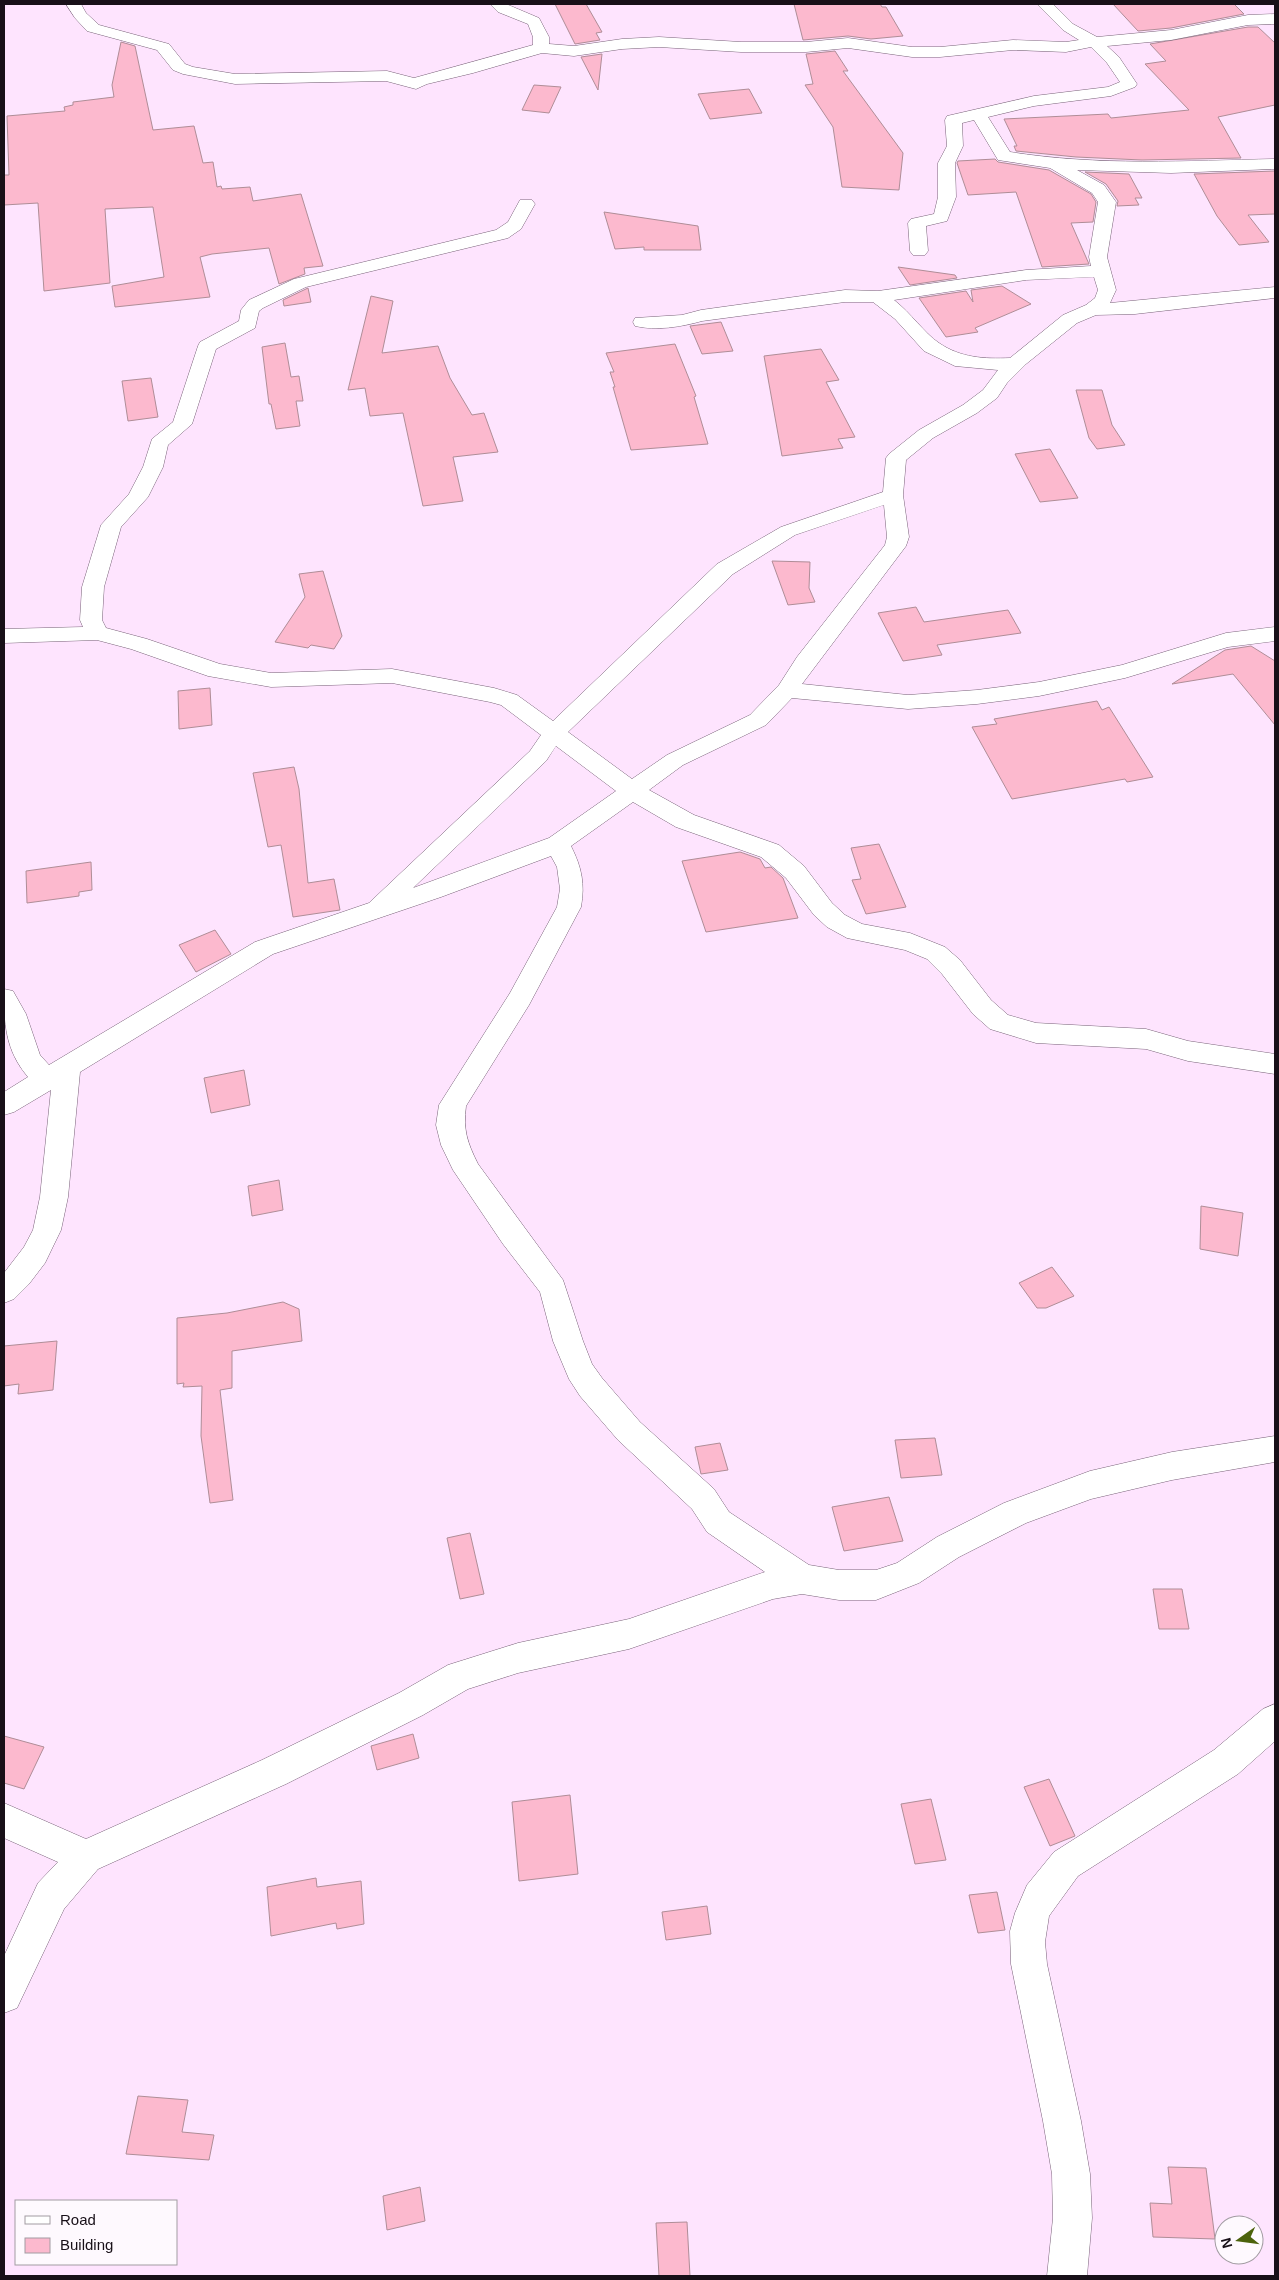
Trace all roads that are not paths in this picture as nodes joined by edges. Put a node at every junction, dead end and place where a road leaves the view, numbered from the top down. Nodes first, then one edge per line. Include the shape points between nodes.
1 (74, 4) edge
2 (497, 4) edge
3 (1044, 4) edge
4 (1275, 20) edge
5 (1094, 42) junction
6 (541, 48) junction
7 (978, 113) junction
8 (1055, 164) junction
9 (1275, 164) edge
10 (526, 204) dead end
11 (919, 251) dead end
12 (1102, 271) junction
13 (1275, 293) edge
14 (878, 297) junction
15 (1093, 309) junction
16 (642, 322) dead end
17 (1016, 364) junction
18 (893, 495) junction
19 (97, 633) junction
20 (1275, 634) edge
21 (5, 637) edge
22 (787, 690) junction
23 (554, 734) junction
24 (631, 790) junction
25 (558, 844) junction
26 (376, 908) junction
27 (4, 998) edge
28 (1275, 1064) edge
29 (56, 1071) junction
30 (4, 1105) edge
31 (4, 1290) edge
32 (1275, 1449) edge
33 (802, 1579) junction
34 (1275, 1720) edge
35 (4, 1820) edge
36 (86, 1857) junction
37 (4, 1995) edge
38 (1067, 2276) edge

1 - 6 street via 93,28 163,47 179,67 189,72 235,79 387,76 416,84
2 - 6 street via 534,22 541,37
3 - 5 street via 1068,27
4 - 5 street via 1248,20 1171,35
5 - 6 street via 1066,47 1013,45 931,52 848,43 741,47 659,42 574,51
5 - 7 street via 1113,60 1129,84 1111,91 1034,101
7 - 8 street via 1004,156
7 - 11 street via 953,120 955,146 947,157 945,168 949,191 946,206 941,217 917,223
8 - 9 street via 1171,168
8 - 12 street via 1098,189 1107,202 1098,257
10 - 19 street via 516,226 502,234 398,262 300,283 256,304 250,310 248,324 207,346 182,424 159,443 153,467 138,497 111,525 93,587 92,620
12 - 14 street via 1026,275
12 - 15 street via 1107,290
13 - 15 street via 1135,308
14 - 16 street via 845,296 682,321
14 - 17 street via 902,315 931,346 962,362
15 - 17 street via 1070,319
17 - 18 street via 990,394 926,434 896,458
18 - 22 street via 898,537 896,546
18 - 23 street via 788,531 725,569
19 - 21 street
19 - 23 street via 216,671 294,680 392,676 481,692 508,700
20 - 22 street via 1219,642 1125,670 1049,687 977,698 908,702
22 - 24 street via 758,720 675,760
23 - 24 street
23 - 26 street via 538,756
24 - 25 street
24 - 28 street via 685,821 770,852 795,872 836,922 856,932 910,942 936,953 999,1022 1036,1033 1146,1039 1188,1051
25 - 26 street via 432,891
25 - 33 street via 569,867 572,889 569,907 520,998 453,1105 450,1125 455,1146 474,1182 553,1288 568,1341 590,1387 629,1431 703,1499 718,1522
26 - 29 street via 264,948
27 - 29 street via 13,1014 28,1059
29 - 30 street
29 - 31 street via 54,1197 47,1230 35,1255
32 - 33 street via 1172,1466 1090,1485 1015,1513 948,1547 908,1573 876,1585 840,1585
33 - 36 street via 773,1584 630,1634 518,1658 460,1676 274,1772
34 - 38 street via 1226,1762 1066,1864 1046,1886 1030,1922 1028,1949 1032,1983 1072,2186 1072,2232
35 - 36 street
36 - 37 street via 51,1896

